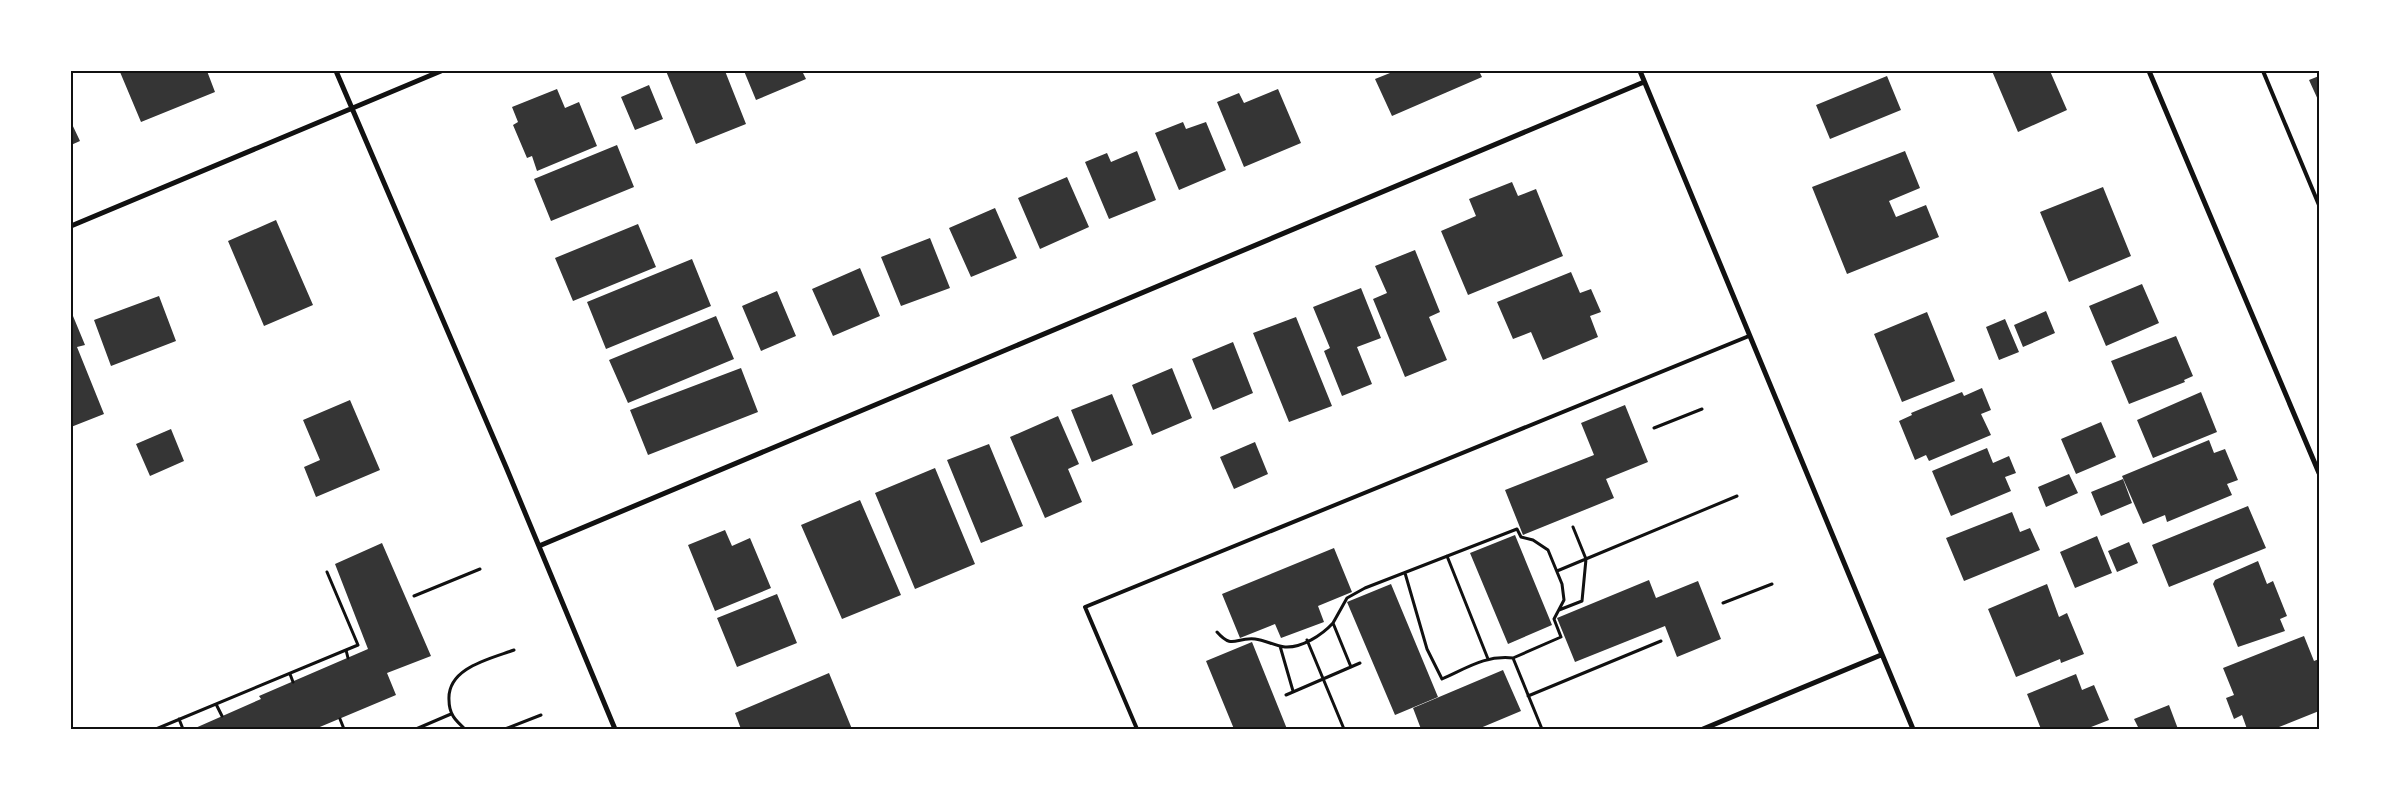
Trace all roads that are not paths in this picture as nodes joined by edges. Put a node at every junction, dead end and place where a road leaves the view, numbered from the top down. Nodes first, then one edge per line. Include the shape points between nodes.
1 (336, 71) edge
2 (441, 71) edge
3 (1640, 71) edge
4 (2150, 71) edge
5 (2263, 71) edge
6 (1644, 82) junction
7 (352, 108) junction
8 (2319, 205) edge
9 (71, 226) edge
10 (1749, 336) junction
11 (2319, 473) edge
12 (539, 546) junction
13 (1881, 655) junction
14 (615, 729) edge
15 (1137, 729) edge
16 (1703, 729) edge
17 (1913, 729) edge

1 - 7 street
2 - 7 street
3 - 6 street
4 - 11 street
5 - 8 lane
6 - 10 street
6 - 12 street
7 - 9 street
7 - 12 street
10 - 13 street
10 - 15 lane via 1086,607
12 - 14 street
13 - 16 street
13 - 17 street

